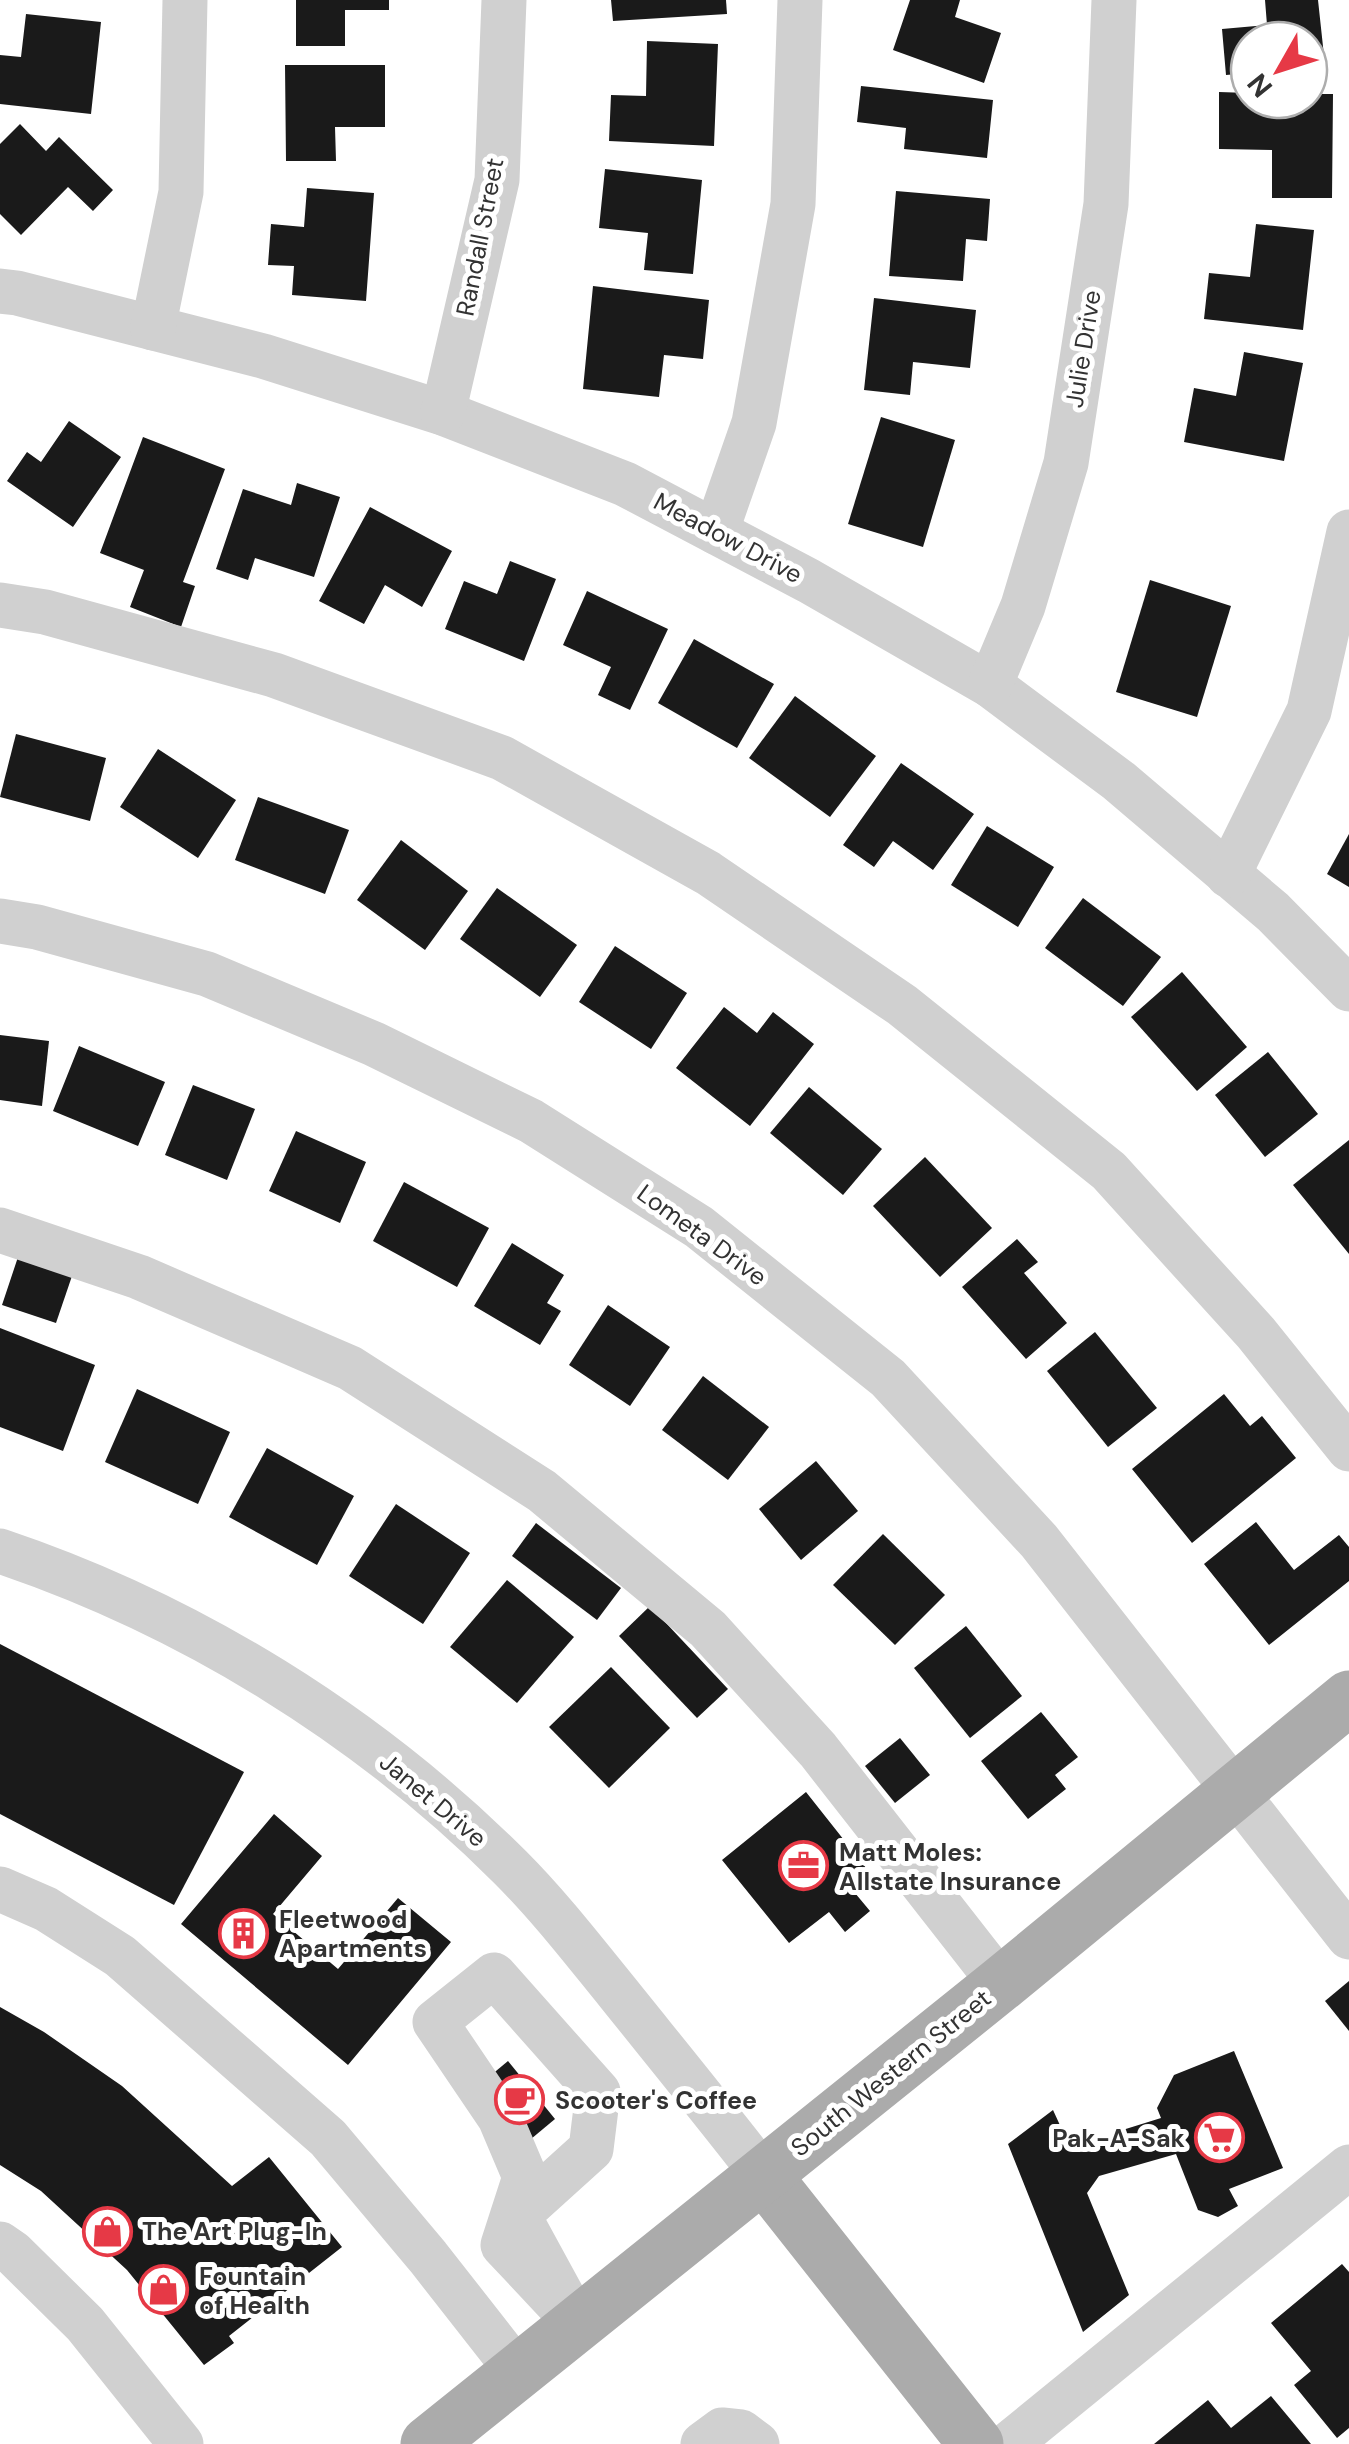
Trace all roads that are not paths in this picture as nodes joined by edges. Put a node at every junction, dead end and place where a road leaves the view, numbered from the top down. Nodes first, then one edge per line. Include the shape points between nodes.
1 (186, 0) edge
2 (504, 0) edge
3 (800, 0) edge
4 (1114, 0) edge
5 (0, 291) edge
6 (153, 328) junction
7 (443, 413) junction
8 (716, 532) junction
9 (1349, 532) edge
10 (0, 605) edge
11 (990, 685) junction
12 (1228, 875) junction
13 (0, 921) edge
14 (1349, 989) edge
15 (0, 1230) edge
16 (1349, 1448) edge
17 (0, 1551) edge
18 (1349, 1698) edge
19 (1235, 1791) junction
20 (0, 1889) edge
21 (1349, 1937) edge
22 (1001, 1984) junction
23 (1349, 2167) edge
24 (764, 2176) junction
25 (0, 2244) edge
26 (578, 2325) junction
27 (518, 2372) junction
28 (446, 2439) edge
29 (181, 2444) edge
30 (704, 2444) edge
31 (757, 2444) edge
32 (976, 2444) edge
33 (1009, 2444) edge

1 - 6 street via 181,192
2 - 7 street, Randall Street via 496,180
3 - 8 street via 794,204 754,423
4 - 11 street, Julie Drive via 1106,204 1066,463 1023,606
5 - 6 street, Meadow Drive
6 - 7 street, Meadow Drive
7 - 8 street, Meadow Drive via 625,484
8 - 11 street, Meadow Drive
9 - 12 street via 1309,711
10 - 16 street via 274,675 502,758 708,873 902,1005 1110,1170
11 - 12 street, Meadow Drive
12 - 14 street, Meadow Drive
13 - 19 street, Lometa Drive via 207,974 374,1044 531,1121 699,1227 888,1378 1039,1541
15 - 22 street via 139,1277 350,1368 542,1491 708,1629 818,1750
17 - 24 street, Janet Drive via 117,1597 215,1646 410,1776 561,1922
18 - 19 main road, South Western Street
19 - 21 street, Lometa Drive
19 - 22 main road, South Western Street
20 - 27 street via 120,1956 328,2138
22 - 24 main road, South Western Street
23 - 33 street
24 - 26 main road, South Western Street
24 - 32 main road
25 - 29 street via 85,2324
26 - 26 street via 518,2214 591,2150 598,2092 494,1975 435,2022 500,2118 524,2177 502,2245
26 - 27 main road, South Western Street
27 - 28 main road, South Western Street
30 - 31 street via 722,2430

